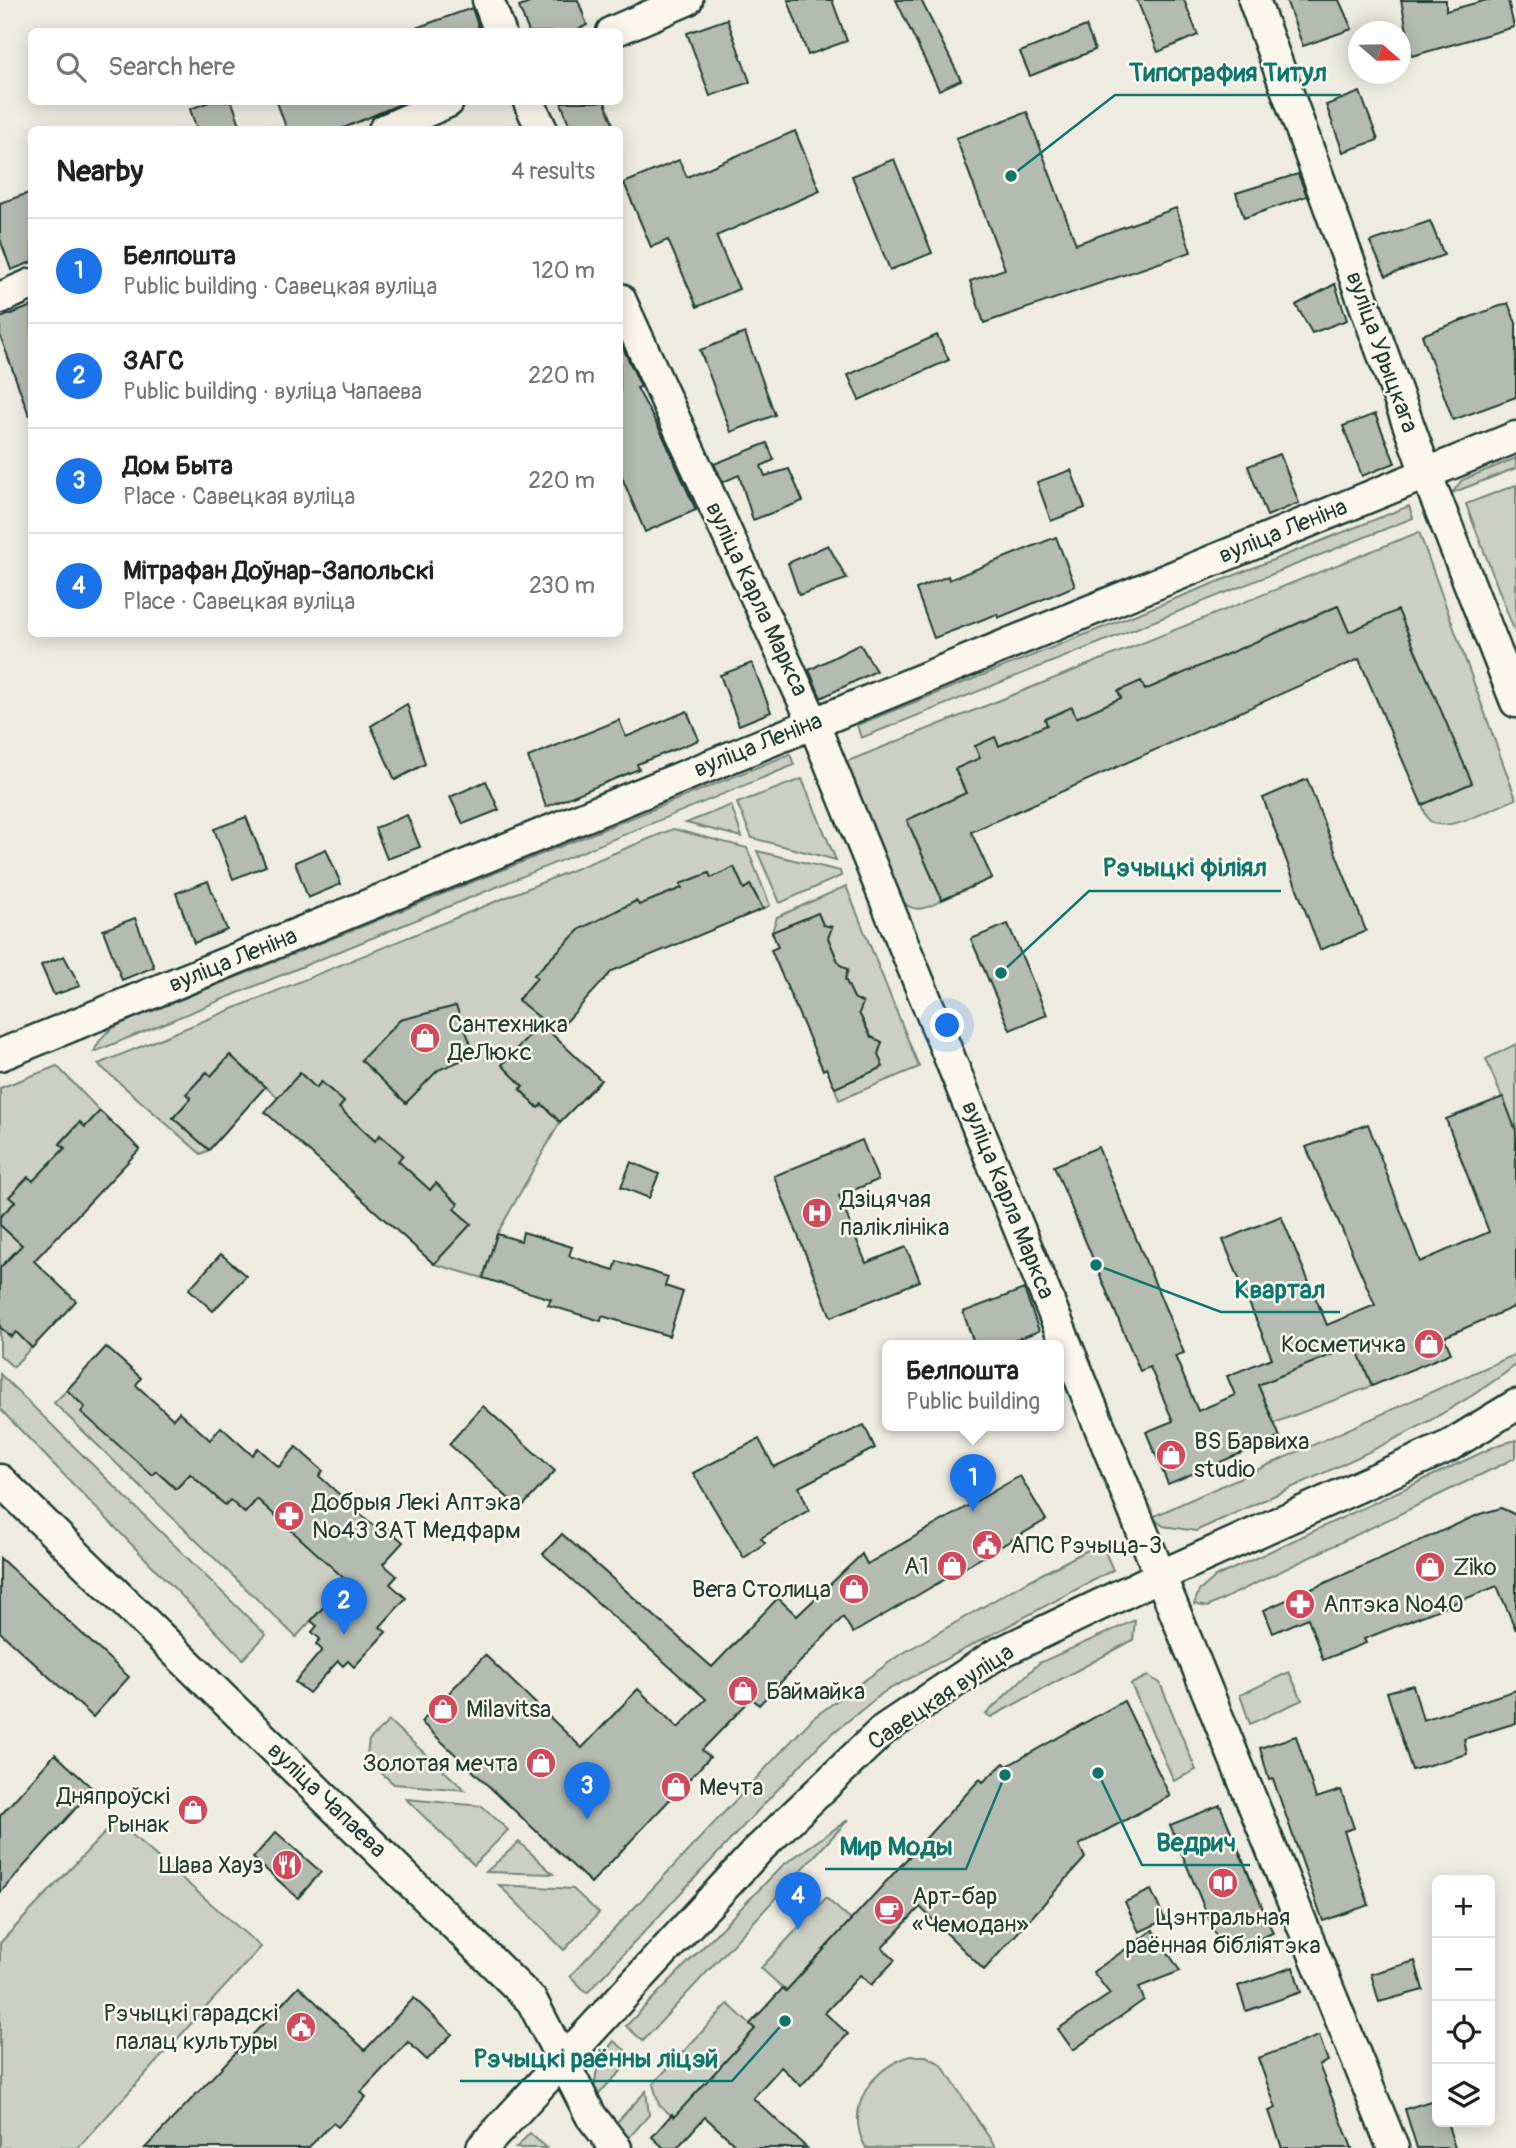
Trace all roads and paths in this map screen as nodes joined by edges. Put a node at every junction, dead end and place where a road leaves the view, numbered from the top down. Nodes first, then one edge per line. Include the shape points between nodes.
1 (488, 0) edge
2 (687, 0) edge
3 (1254, 0) edge
4 (498, 28) edge
5 (621, 28) edge
6 (441, 105) edge
7 (530, 105) edge
8 (393, 126) edge
9 (540, 126) edge
10 (28, 286) edge
11 (0, 298) edge
12 (623, 306) edge
13 (1516, 436) edge
14 (1426, 473) junction
15 (1516, 702) edge
16 (813, 722) junction
17 (0, 1055) edge
18 (1516, 1405) edge
19 (0, 1480) edge
20 (1161, 1575) junction
21 (563, 2062) junction
22 (482, 2148) edge
23 (616, 2148) edge
24 (1393, 2148) edge

1 - 4 street
2 - 5 street
3 - 14 street, вуліца Урыцкага
6 - 8 street
7 - 9 street
10 - 11 street
12 - 16 street, вуліца Карла Маркса
13 - 14 street, вуліца Леніна
14 - 15 street, вуліца Урыцкага
14 - 16 street, вуліца Леніна
16 - 17 street, вуліца Леніна
16 - 20 street, вуліца Карла Маркса
18 - 20 street, Савецкая вуліца via 1449,1446
19 - 21 street, вуліца Чапаева via 532,2001
20 - 21 street, Савецкая вуліца via 995,1655 883,1730 758,1850
20 - 24 street, вуліца Карла Маркса
21 - 22 street, Савецкая вуліца
21 - 23 street, вуліца Чапаева via 591,2116

